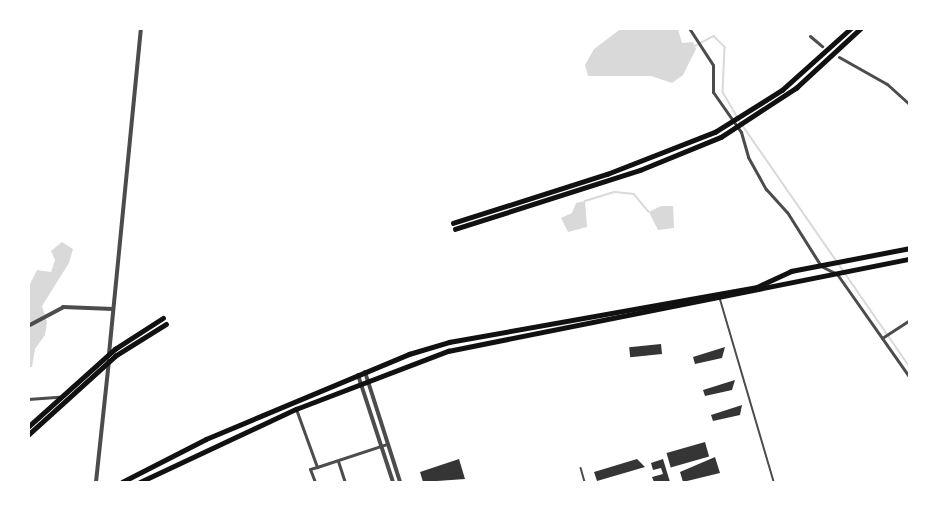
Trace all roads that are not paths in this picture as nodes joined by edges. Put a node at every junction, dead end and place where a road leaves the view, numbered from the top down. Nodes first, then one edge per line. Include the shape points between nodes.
1 (141, 28) edge
2 (689, 28) edge
3 (851, 28) edge
4 (861, 28) edge
5 (810, 36) dead end
6 (822, 46) dead end
7 (839, 57) dead end
8 (909, 105) edge
9 (453, 223) dead end
10 (455, 229) dead end
11 (909, 248) edge
12 (909, 259) edge
13 (821, 266) junction
14 (837, 274) junction
15 (719, 296) junction
16 (113, 309) junction
17 (162, 318) dead end
18 (909, 320) edge
19 (166, 324) dead end
20 (28, 326) edge
21 (883, 337) junction
22 (109, 368) junction
23 (365, 372) junction
24 (358, 375) junction
25 (909, 378) edge
26 (368, 380) junction
27 (360, 383) junction
28 (28, 399) edge
29 (296, 409) junction
30 (28, 427) edge
31 (28, 435) edge
32 (387, 444) junction
33 (381, 446) junction
34 (338, 460) junction
35 (317, 467) junction
36 (581, 468) dead end
37 (96, 483) edge
38 (123, 483) edge
39 (140, 483) edge
40 (315, 483) edge
41 (345, 483) edge
42 (393, 483) edge
43 (399, 483) edge
44 (585, 483) edge
45 (774, 483) edge

1 - 16 street
2 - 13 street via 713,65 713,92 741,132 753,165
3 - 9 main road via 804,73 730,125 664,154
4 - 10 main road via 796,88 732,131 640,170
5 - 6 street
7 - 8 street via 886,84
11 - 13 main road
12 - 14 main road
13 - 14 street
13 - 15 main road via 791,271 757,287
14 - 15 main road
14 - 21 street
15 - 23 main road via 449,342
15 - 26 main road via 457,349
15 - 45 lane
16 - 20 street via 63,307
16 - 22 street
17 - 30 main road via 125,340
18 - 21 street
19 - 31 main road via 130,346
21 - 25 street
22 - 28 street via 92,369 61,397
22 - 37 street
23 - 24 main road
23 - 26 street
24 - 27 street
24 - 38 main road via 163,459
26 - 27 main road
26 - 32 street
27 - 29 main road
27 - 33 street
29 - 35 street
29 - 39 main road
32 - 33 street
32 - 43 street
33 - 34 street
33 - 42 street
34 - 35 street
34 - 41 street
35 - 40 street via 310,469
36 - 44 lane

